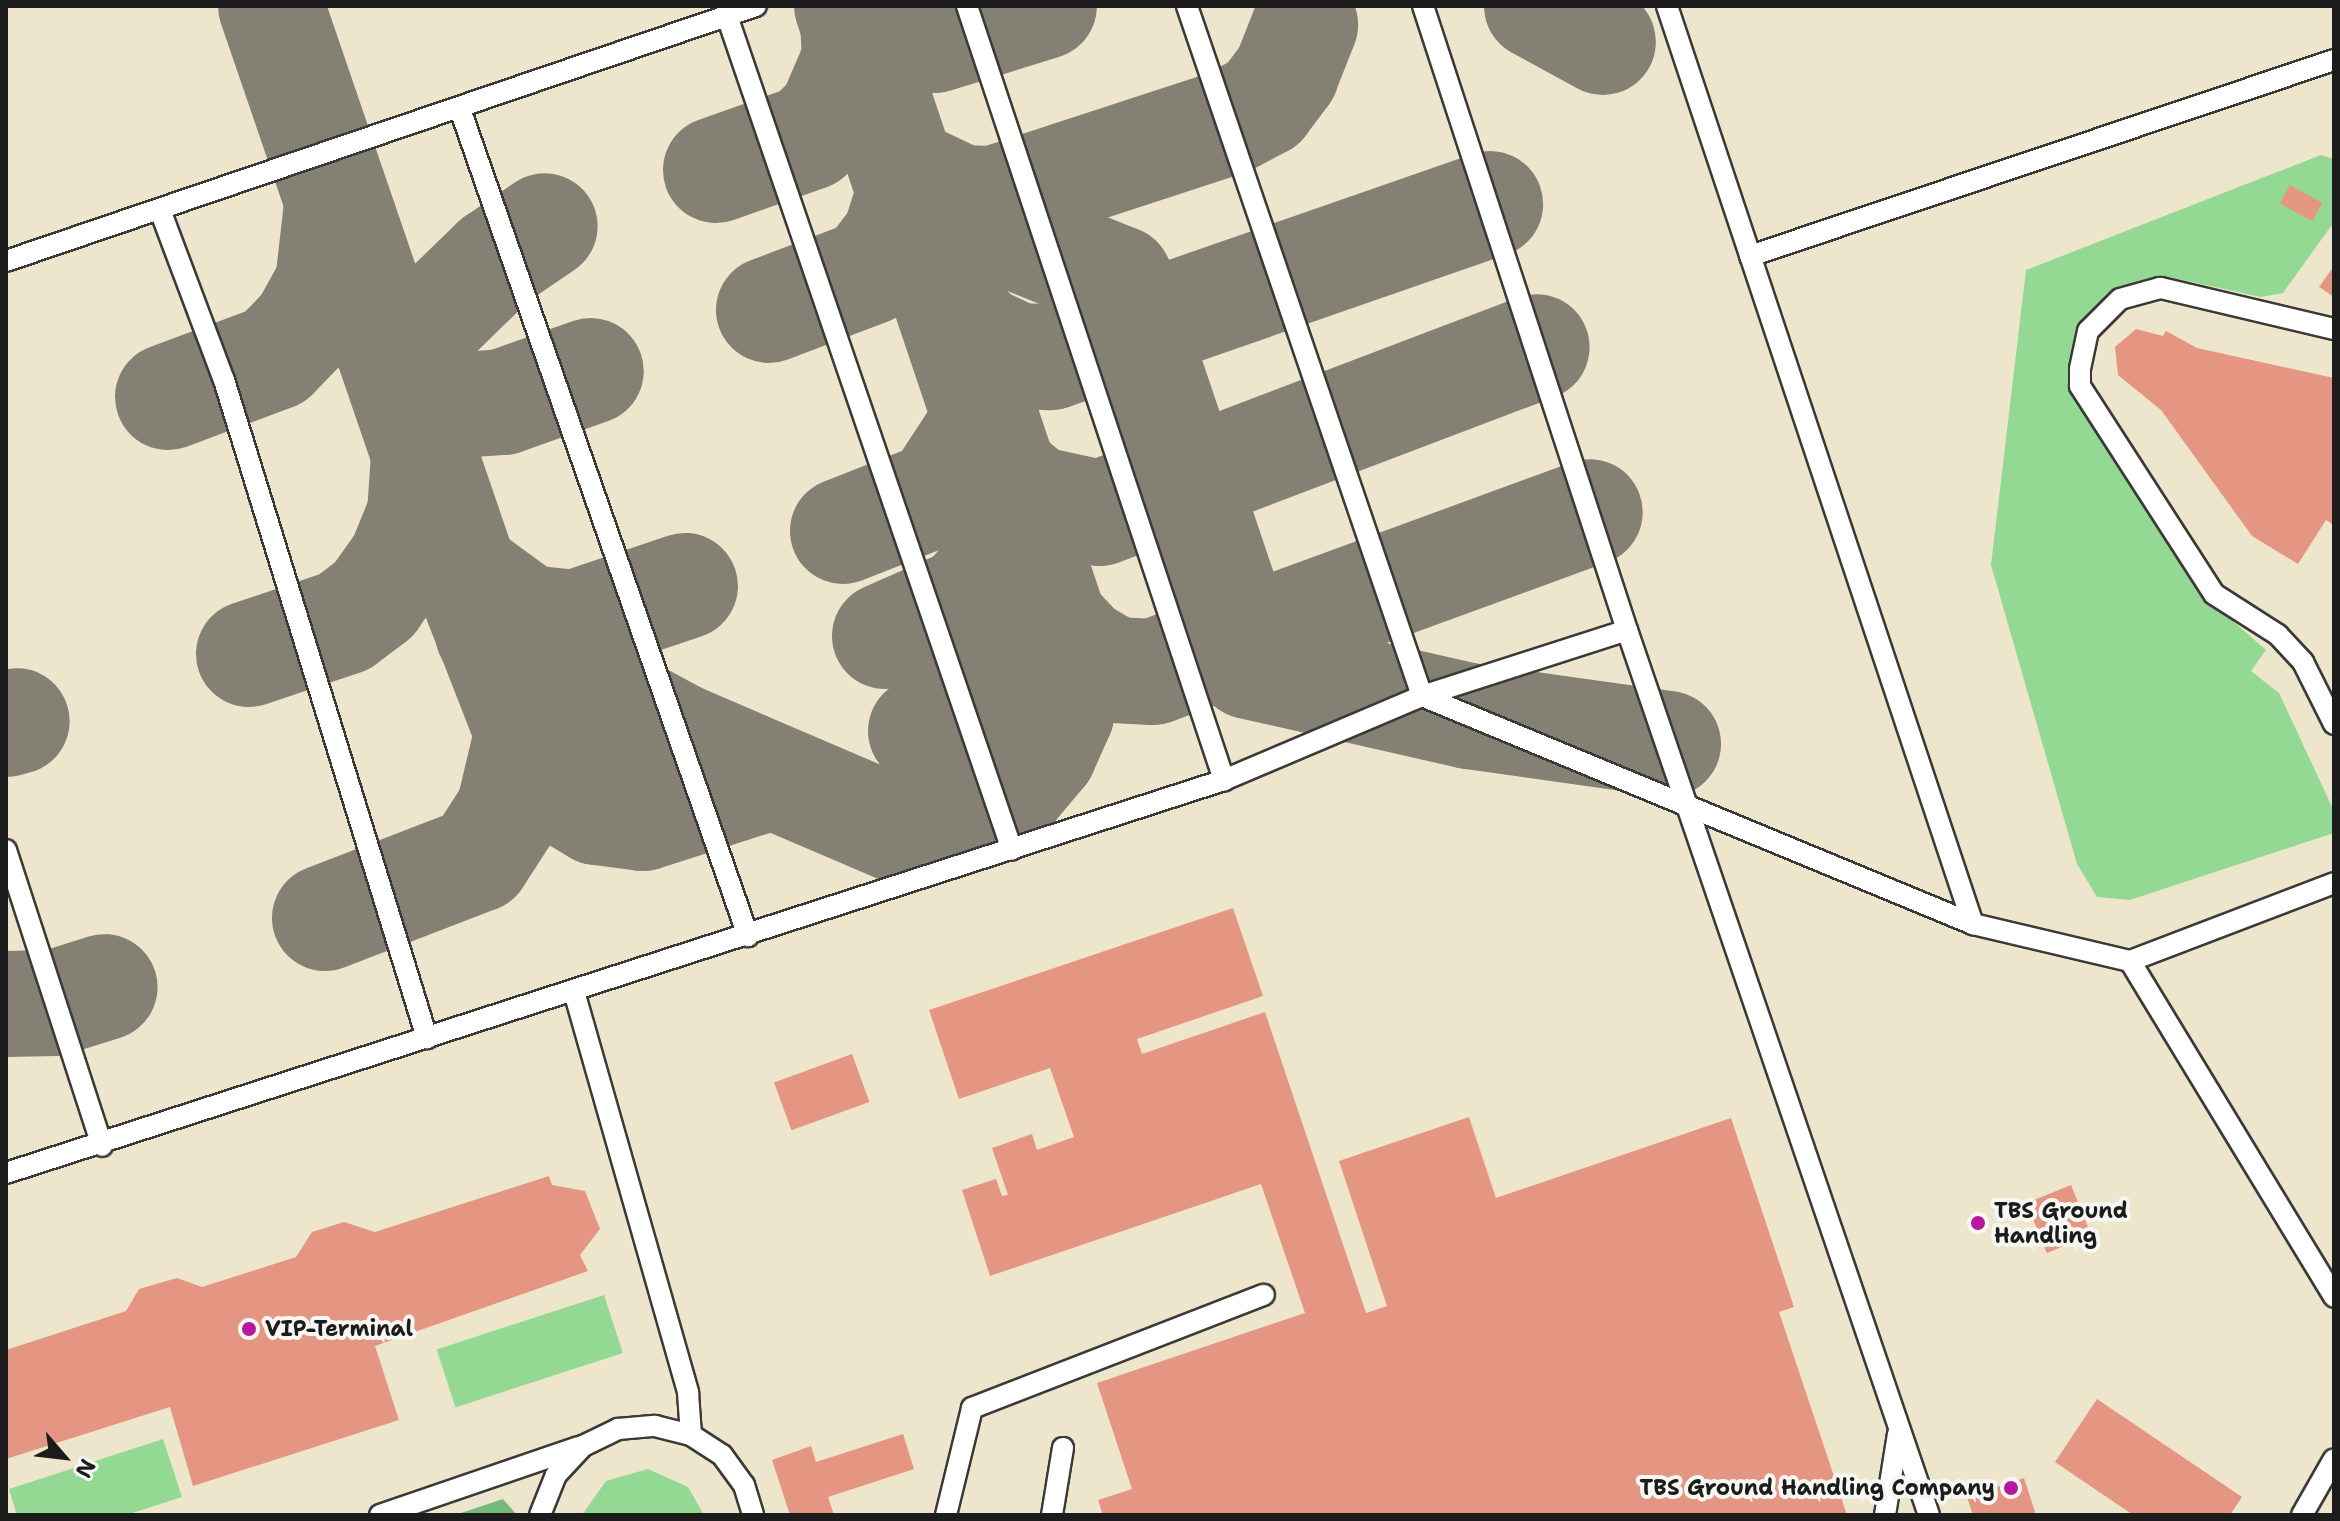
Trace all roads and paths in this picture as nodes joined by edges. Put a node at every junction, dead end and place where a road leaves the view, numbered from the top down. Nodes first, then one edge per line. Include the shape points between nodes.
1 (756, 6) edge
2 (967, 6) edge
3 (1187, 6) edge
4 (1423, 6) edge
5 (1667, 6) edge
6 (727, 16) junction
7 (2334, 60) edge
8 (460, 109) junction
9 (160, 210) junction
10 (1750, 256) junction
11 (6, 261) edge
12 (2334, 329) edge
13 (1627, 630) junction
14 (1422, 696) junction
15 (2334, 724) edge
16 (1224, 780) junction
17 (1691, 811) junction
18 (6, 850) edge
19 (1012, 850) junction
20 (2334, 883) edge
21 (1973, 924) junction
22 (748, 936) junction
23 (2130, 961) junction
24 (575, 995) junction
25 (427, 1038) junction
26 (102, 1146) junction
27 (6, 1173) edge
28 (1264, 1295) dead end
29 (2334, 1297) edge
30 (1899, 1430) junction
31 (691, 1435) junction
32 (583, 1446) junction
33 (1063, 1448) dead end
34 (2334, 1459) edge
35 (380, 1515) edge
36 (540, 1515) edge
37 (753, 1515) edge
38 (946, 1515) edge
39 (1052, 1515) edge
40 (1885, 1515) edge
41 (1929, 1515) edge
42 (2302, 1515) edge

1 - 6 lane
2 - 16 lane
3 - 14 lane
4 - 13 lane
5 - 10 lane
6 - 8 lane
6 - 19 lane
7 - 10 lane
8 - 9 lane
8 - 22 lane
9 - 11 lane
9 - 25 lane via 234,410
10 - 21 lane
12 - 15 lane via 2160,288 2120,299 2088,331 2080,386 2214,594 2278,635 2303,662
13 - 14 lane
13 - 17 lane
14 - 16 lane
14 - 17 lane
16 - 19 lane
17 - 21 lane
17 - 30 lane
18 - 26 lane
19 - 22 lane
20 - 23 lane
21 - 23 lane
22 - 24 lane
23 - 29 lane
24 - 25 lane
24 - 31 lane via 688,1393
25 - 26 lane
26 - 27 lane
28 - 38 lane via 972,1408
30 - 40 lane
30 - 41 lane
31 - 32 lane via 655,1426 618,1429
31 - 37 lane via 722,1455 744,1485
32 - 35 lane
32 - 36 lane via 556,1475
33 - 39 lane
34 - 42 lane

